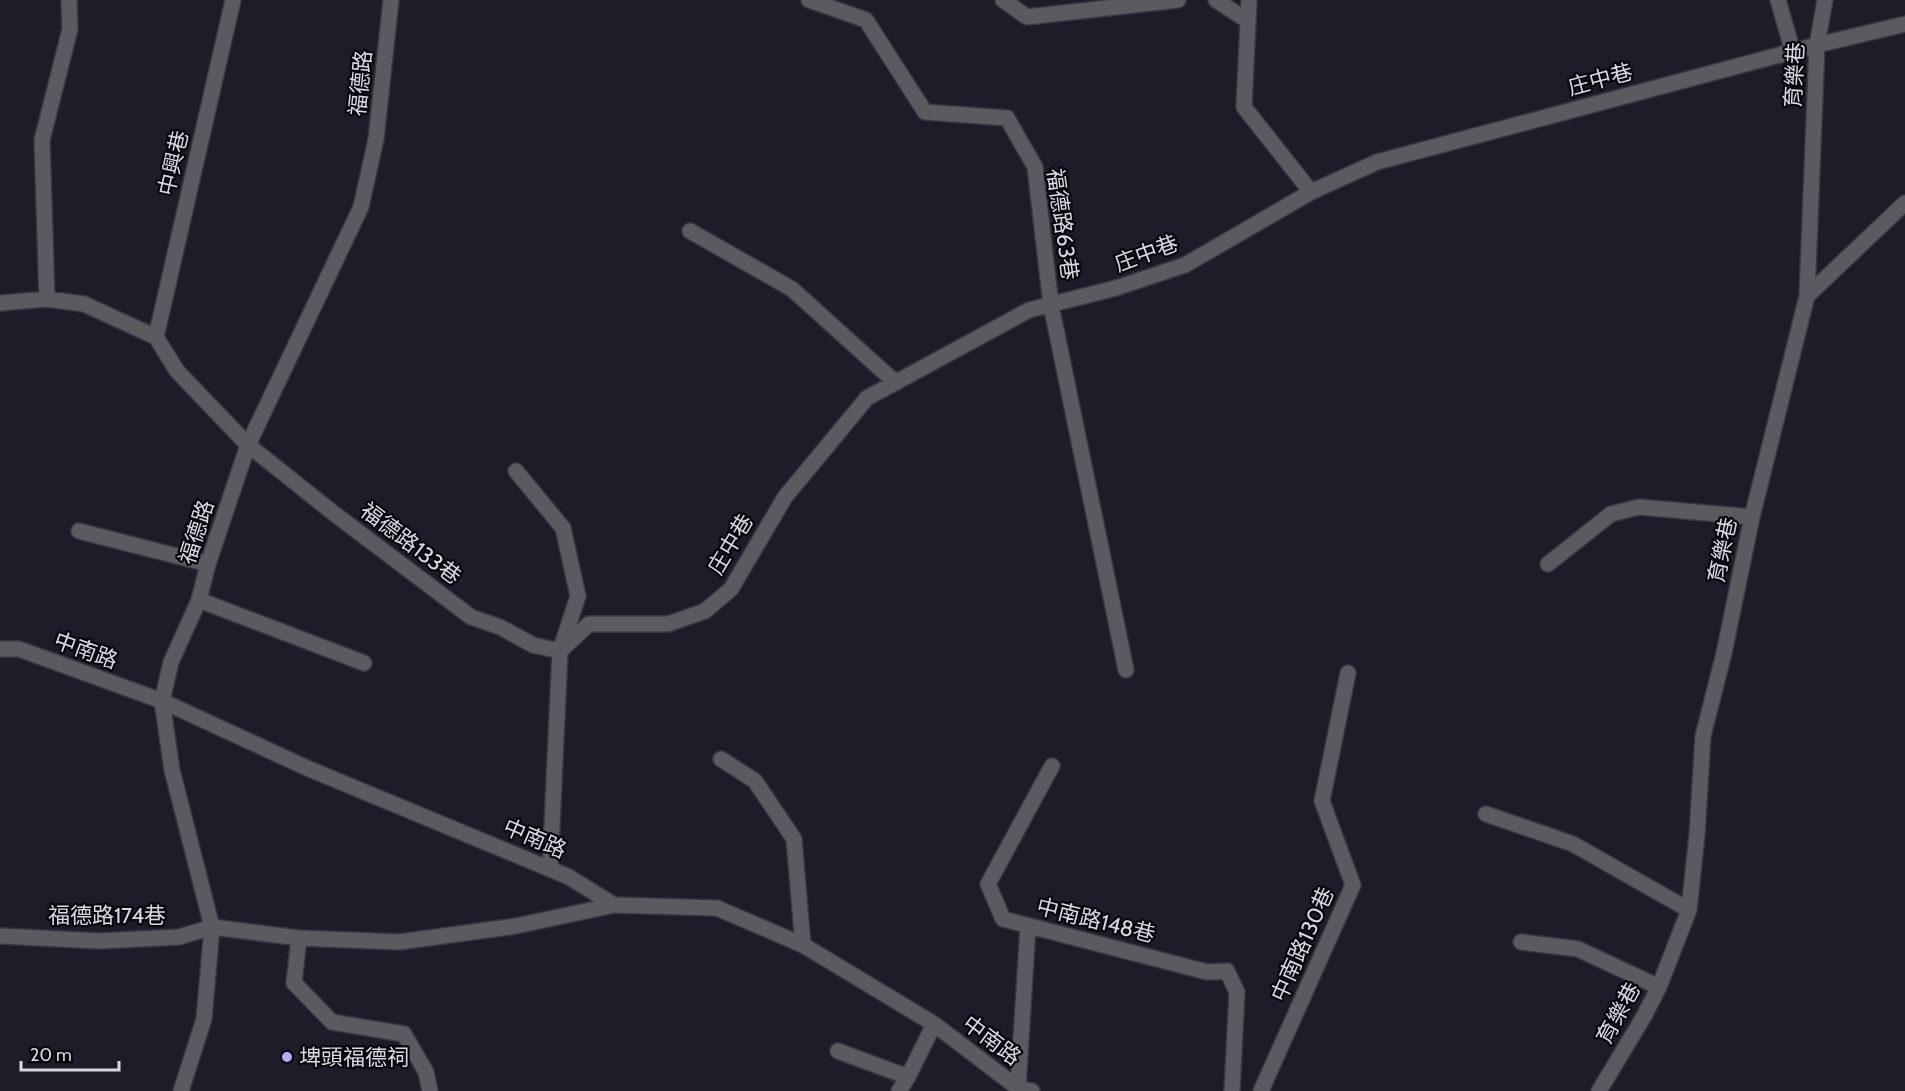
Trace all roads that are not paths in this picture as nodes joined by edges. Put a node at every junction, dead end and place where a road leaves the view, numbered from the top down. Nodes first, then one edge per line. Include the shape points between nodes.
1 (69, 0) edge
2 (233, 0) edge
3 (391, 0) edge
4 (809, 0) edge
5 (1003, 0) edge
6 (1178, 0) edge
7 (1216, 0) edge
8 (1249, 0) edge
9 (1778, 0) edge
10 (1825, 0) edge
11 (1248, 21) junction
12 (1905, 24) edge
13 (1816, 45) junction
14 (1793, 52) junction
15 (1311, 192) junction
16 (1905, 203) edge
17 (690, 231) dead end
18 (1807, 296) junction
19 (47, 299) junction
20 (0, 303) edge
21 (1051, 305) junction
22 (156, 337) junction
23 (896, 383) junction
24 (248, 445) junction
25 (516, 471) dead end
26 (1752, 517) junction
27 (79, 531) dead end
28 (208, 564) junction
29 (1548, 564) dead end
30 (199, 600) junction
31 (0, 649) edge
32 (560, 651) junction
33 (364, 663) dead end
34 (1126, 670) dead end
35 (1348, 674) dead end
36 (162, 701) junction
37 (721, 759) dead end
38 (1052, 766) dead end
39 (1486, 813) dead end
40 (550, 869) junction
41 (614, 905) junction
42 (1689, 910) junction
43 (1028, 926) junction
44 (212, 927) junction
45 (0, 936) edge
46 (299, 938) junction
47 (1521, 942) dead end
48 (803, 945) junction
49 (1659, 987) junction
50 (934, 1024) junction
51 (838, 1051) dead end
52 (908, 1077) junction
53 (1025, 1089) edge
54 (181, 1091) edge
55 (430, 1091) edge
56 (898, 1091) edge
57 (1232, 1091) edge
58 (1262, 1091) edge
59 (1599, 1091) edge

1 - 19 street via 70,29 42,140
2 - 22 street, 中興巷
3 - 24 street, 福德路 via 376,139 361,207
4 - 21 street, 福德路63巷 via 866,20 925,112 1006,118 1035,167
5 - 6 street via 1027,17
7 - 11 street
8 - 11 street
9 - 14 street
10 - 13 street, 育樂巷
11 - 15 street via 1244,107
12 - 13 street, 庄中巷
13 - 14 street, 庄中巷
13 - 18 street, 育樂巷
14 - 15 street, 庄中巷 via 1377,162
15 - 21 street, 庄中巷 via 1185,265
16 - 18 street
17 - 23 street via 792,289
18 - 26 street, 育樂巷
19 - 20 street
19 - 22 street via 84,304
21 - 23 street, 庄中巷 via 1029,310
21 - 34 street
22 - 24 street via 177,371
23 - 32 street, 庄中巷 via 867,398 785,497 731,590 705,611 668,624 589,624
24 - 28 street, 福德路
24 - 32 street, 福德路133巷 via 471,616 533,645
25 - 32 street via 563,528 578,596
26 - 29 street via 1640,507 1611,514
26 - 42 street, 育樂巷 via 1703,736
27 - 28 street
28 - 30 street, 福德路
30 - 33 street
30 - 36 street, 福德路 via 171,662
31 - 36 street, 中南路 via 19,649
32 - 40 street
35 - 58 street, 中南路130巷 via 1322,801 1353,885
36 - 40 street, 中南路 via 307,768
36 - 44 street, 福德路 via 172,770
37 - 48 street via 755,782 794,839
38 - 43 street, 中南路148巷 via 988,884 1003,919
39 - 42 street via 1573,844
40 - 41 street, 中南路
41 - 46 street via 516,926 399,942
41 - 48 street, 中南路 via 717,909
42 - 49 street, 育樂巷
43 - 53 street
43 - 57 street, 中南路148巷 via 1206,972 1227,971 1237,992
44 - 45 street, 福德路174巷 via 179,937 99,941
44 - 46 street
44 - 54 street, 福德路 via 204,1019
46 - 55 street via 294,983 332,1022 404,1034 426,1072
47 - 49 street via 1578,949
48 - 50 street, 中南路
49 - 59 street, 育樂巷
50 - 52 street
50 - 53 street, 中南路
51 - 52 street
52 - 56 street

